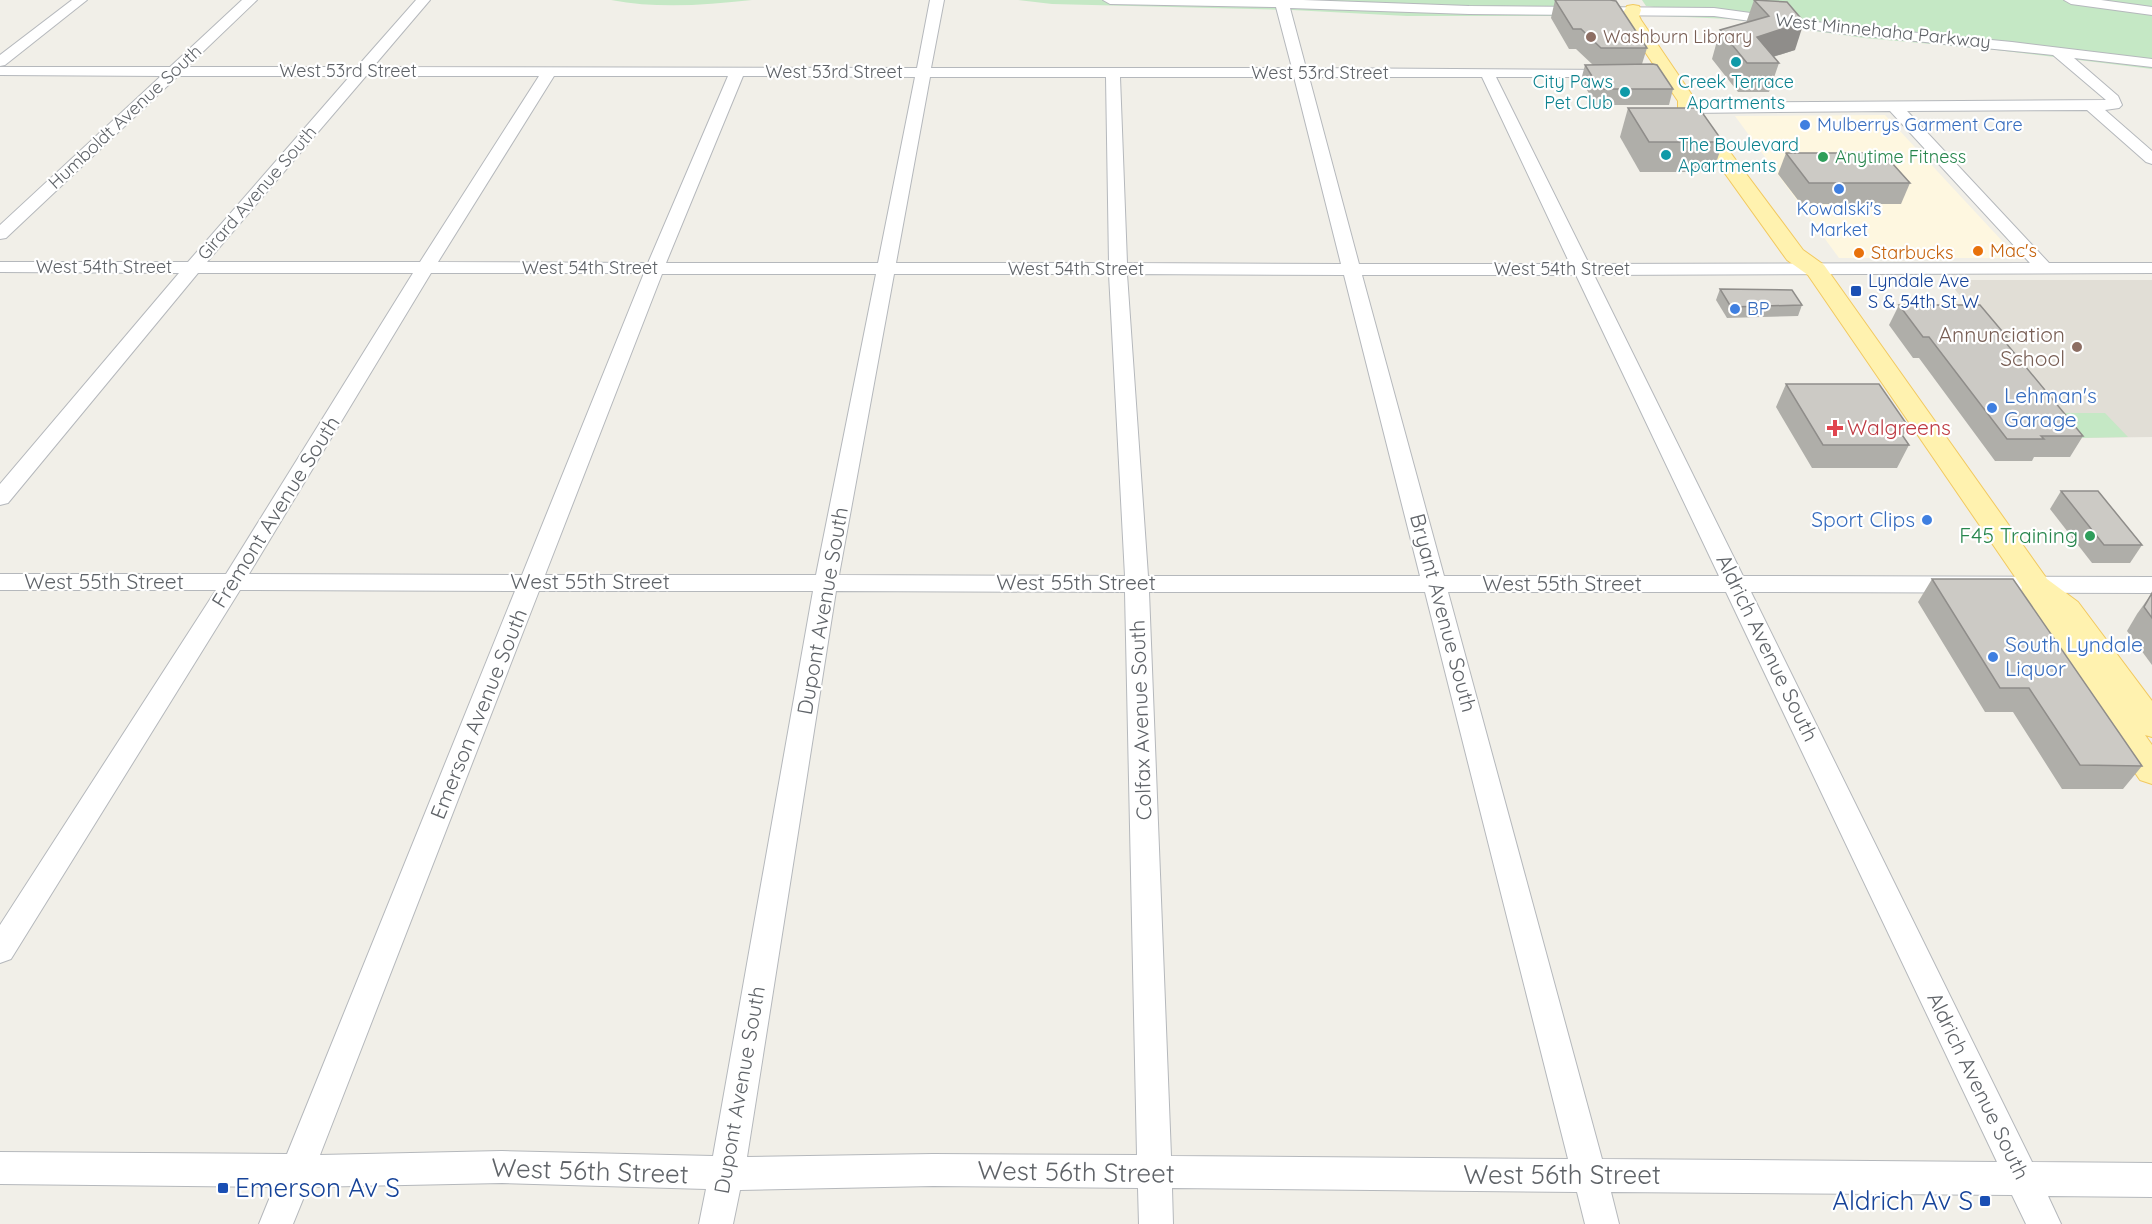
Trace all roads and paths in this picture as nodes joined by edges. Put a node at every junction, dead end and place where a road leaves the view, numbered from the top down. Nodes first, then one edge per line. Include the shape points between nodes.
1 (80, 0) edge
2 (250, 0) edge
3 (423, 0) edge
4 (937, 0) edge
5 (1110, 0) edge
6 (2072, 0) edge
7 (1282, 3) junction
8 (1629, 5) edge
9 (2152, 11) edge
10 (2057, 51) junction
11 (0, 62) edge
12 (2152, 63) edge
13 (0, 71) edge
14 (174, 72) junction
15 (361, 72) junction
16 (549, 72) junction
17 (736, 72) junction
18 (922, 72) junction
19 (1113, 73) junction
20 (1301, 73) junction
21 (1487, 73) junction
22 (1627, 73) edge
23 (2093, 106) junction
24 (1894, 107) junction
25 (1688, 108) junction
26 (1711, 108) junction
27 (2152, 159) edge
28 (0, 234) edge
29 (0, 267) edge
30 (193, 267) junction
31 (425, 268) junction
32 (655, 268) junction
33 (885, 268) junction
34 (2152, 268) edge
35 (1118, 269) junction
36 (1351, 269) junction
37 (2045, 269) junction
38 (1582, 270) junction
39 (1816, 270) junction
40 (0, 498) edge
41 (0, 582) edge
42 (233, 582) junction
43 (531, 582) junction
44 (826, 583) junction
45 (1137, 583) junction
46 (1436, 584) junction
47 (1737, 585) junction
48 (2152, 585) edge
49 (2037, 586) junction
50 (2152, 725) edge
51 (2152, 771) edge
52 (0, 950) edge
53 (0, 1168) edge
54 (296, 1171) junction
55 (1154, 1172) junction
56 (726, 1174) junction
57 (1589, 1175) junction
58 (2022, 1178) junction
59 (2152, 1180) edge
60 (276, 1224) edge
61 (716, 1224) edge
62 (1156, 1224) edge
63 (1602, 1224) edge
64 (2044, 1224) edge

1 - 11 street
2 - 14 street, Humboldt Avenue South
3 - 15 street, Girard Avenue South
4 - 18 street, Dupont Avenue South
5 - 7 street, West Minnehaha Parkway
6 - 9 street
7 - 8 street, West Minnehaha Parkway via 1469,10
7 - 20 street, Bryant Avenue South
8 - 10 street, West Minnehaha Parkway
8 - 25 main road via 1630,16 1660,73 1687,101
8 - 26 main road via 1647,19
10 - 12 street, West Minnehaha Parkway
10 - 23 street via 2115,103
13 - 14 street, West 53rd Street
14 - 15 street, West 53rd Street
14 - 28 street, Humboldt Avenue South
15 - 16 street, West 53rd Street
15 - 30 street, Girard Avenue South
16 - 17 street, West 53rd Street
16 - 31 street, Fremont Avenue South
17 - 18 street, West 53rd Street
17 - 32 street, Emerson Avenue South
18 - 19 street, West 53rd Street
18 - 33 street, Dupont Avenue South
19 - 20 street, West 53rd Street
19 - 35 street, Colfax Avenue South
20 - 21 street, West 53rd Street
20 - 36 street, Bryant Avenue South
21 - 22 street, West 53rd Street
21 - 38 street, Aldrich Avenue South
23 - 24 street
23 - 27 street
24 - 26 street
24 - 37 street
25 - 26 street
25 - 39 main road via 1794,255
26 - 39 main road via 1816,255
29 - 30 street, West 54th Street
30 - 31 street, West 54th Street
30 - 40 street, Girard Avenue South
31 - 32 street, West 54th Street
31 - 42 street, Fremont Avenue South
32 - 33 street, West 54th Street
32 - 43 street, Emerson Avenue South
33 - 35 street, West 54th Street
33 - 44 street, Dupont Avenue South
34 - 37 street, West 54th Street
35 - 36 street, West 54th Street
35 - 45 street, Colfax Avenue South
36 - 38 street, West 54th Street
36 - 46 street, Bryant Avenue South
37 - 39 street, West 54th Street
38 - 39 street, West 54th Street
38 - 47 street, Aldrich Avenue South
39 - 49 main road
41 - 42 street, West 55th Street
42 - 43 street, West 55th Street
42 - 52 street, Fremont Avenue South
43 - 44 street, West 55th Street
43 - 54 street, Emerson Avenue South
44 - 45 street, West 55th Street
44 - 56 street, Dupont Avenue South
45 - 46 street, West 55th Street
45 - 55 street, Colfax Avenue South
46 - 47 street, West 55th Street
46 - 57 street, Bryant Avenue South
47 - 49 street, West 55th Street
47 - 58 street, Aldrich Avenue South
48 - 49 street, West 55th Street
49 - 50 main road via 2067,609
49 - 51 main road via 2039,608
53 - 54 street, West 56th Street
54 - 56 street, West 56th Street via 502,1167
54 - 60 street, Emerson Avenue South
55 - 56 street, West 56th Street via 933,1170
55 - 57 street, West 56th Street
55 - 62 street, Colfax Avenue South
56 - 61 street, Dupont Avenue South
57 - 58 street, West 56th Street
57 - 63 street, Bryant Avenue South
58 - 59 street, West 56th Street
58 - 64 street, Aldrich Avenue South

